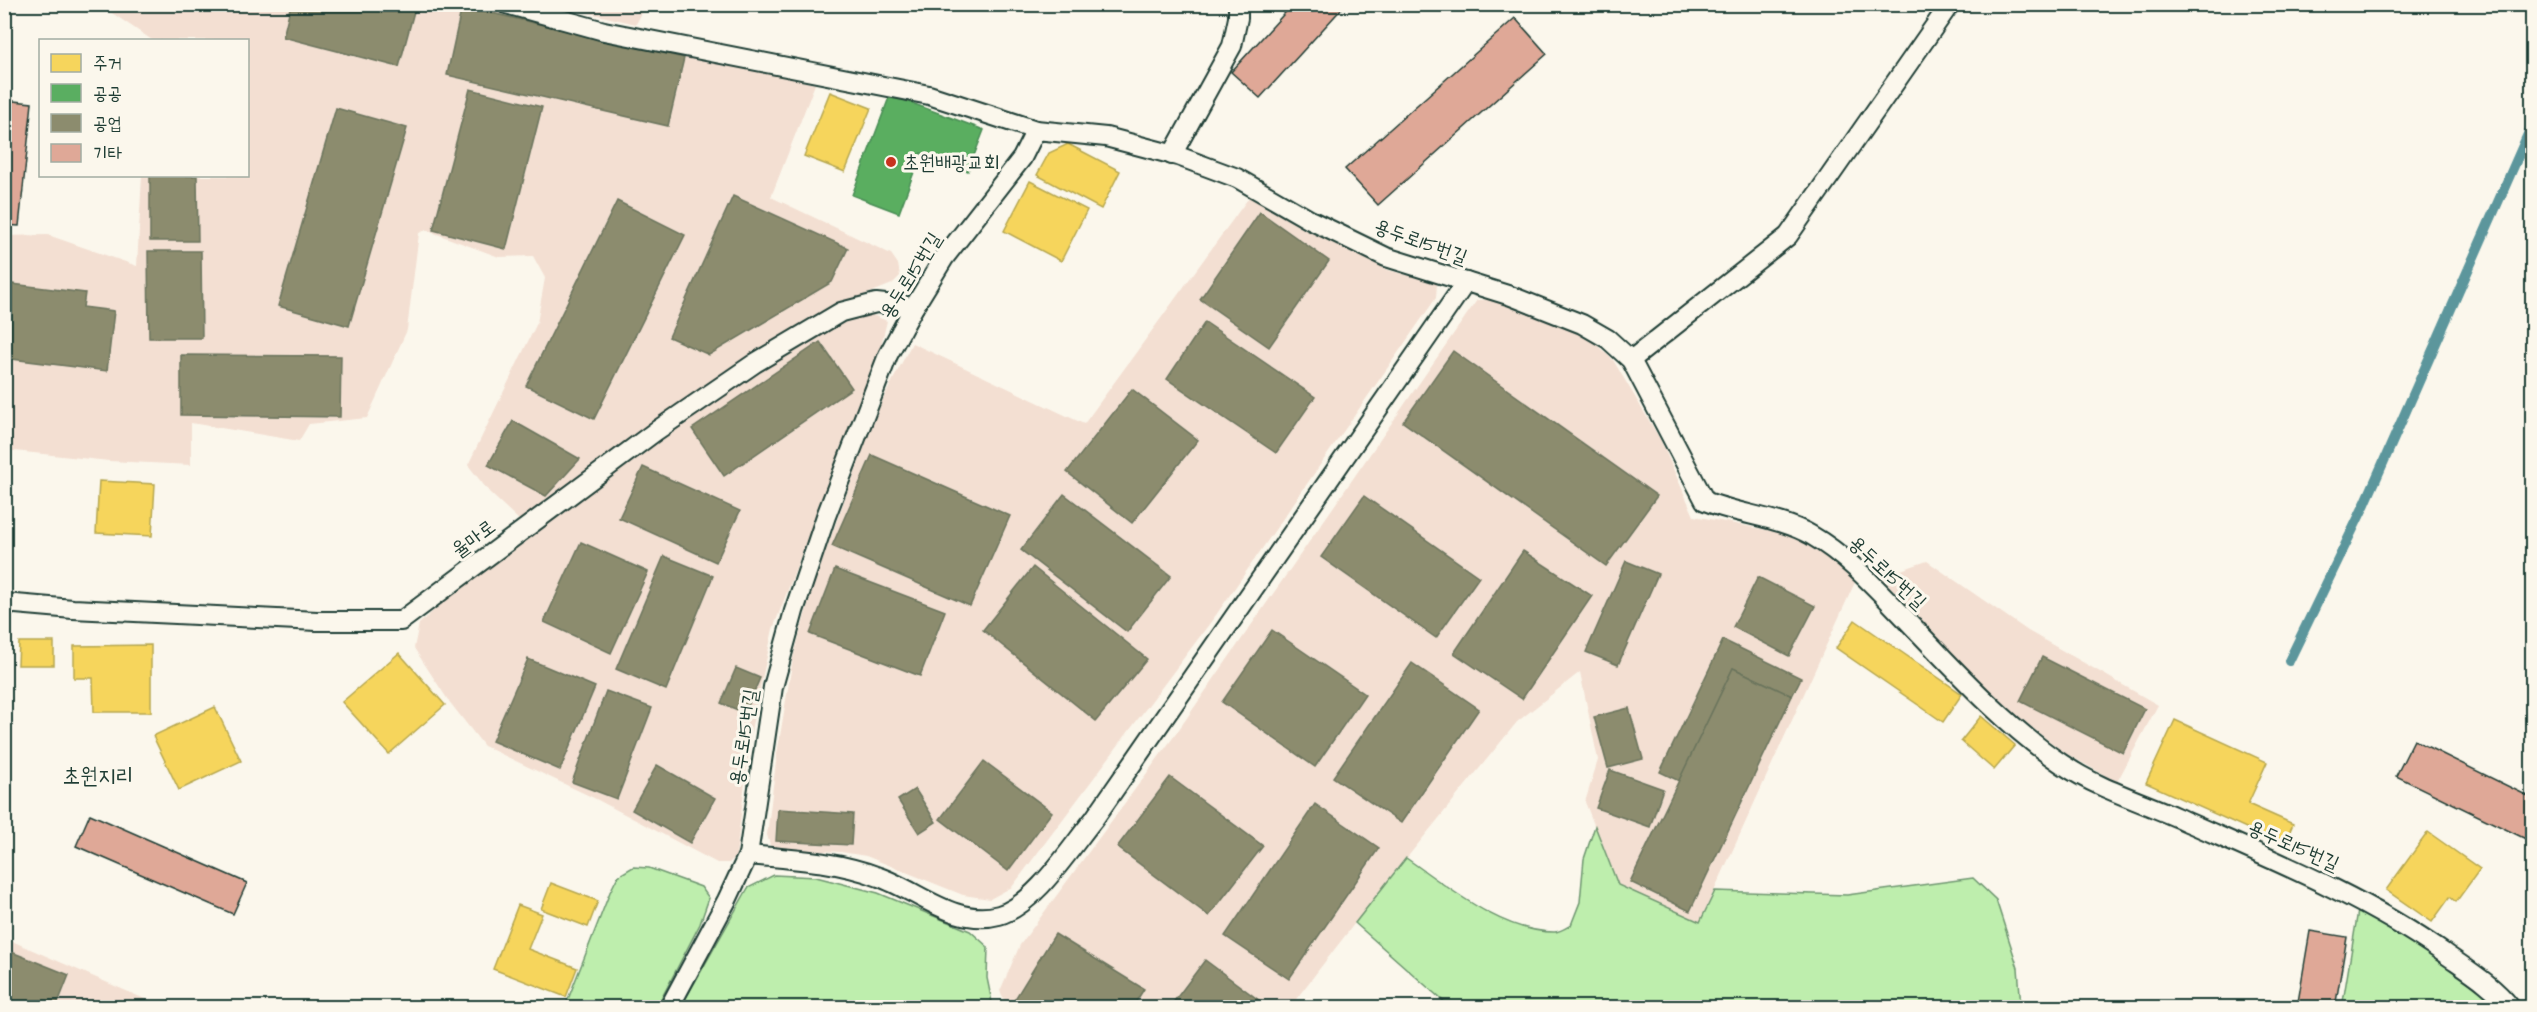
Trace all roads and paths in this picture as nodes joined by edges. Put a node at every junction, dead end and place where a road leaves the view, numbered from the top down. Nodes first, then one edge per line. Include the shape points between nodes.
1 (506, 4) edge
2 (1238, 4) edge
3 (1950, 4) edge
4 (1036, 130) junction
5 (1172, 155) junction
6 (1466, 282) junction
7 (914, 307) junction
8 (1631, 360) junction
9 (4, 603) edge
10 (748, 855) junction
11 (669, 1008) edge
12 (2511, 1008) edge

1 - 4 lane via 604,31 929,95
2 - 5 lane via 1232,46
3 - 8 lane via 1788,236
4 - 5 lane, 용두로15번길 via 1106,137
4 - 7 lane, 용두로15번길 via 1022,158 944,258
5 - 6 lane, 용두로15번길 via 1237,178 1386,257
6 - 8 lane, 용두로15번길 via 1582,324 1608,339
6 - 10 lane via 1094,819 1039,887 1019,905 999,915 971,916 955,913 879,877 826,862
7 - 9 lane, 율마로 via 876,303 841,312 755,363 656,431 401,621 305,621
7 - 10 lane, 용두로15번길 via 888,355 857,431 794,611 773,687
8 - 12 lane, 용두로15번길 via 1705,501 1810,535 1854,566 2001,715 2061,764 2101,787 2331,885 2408,928 2499,992
10 - 11 lane, 용두로15번길

